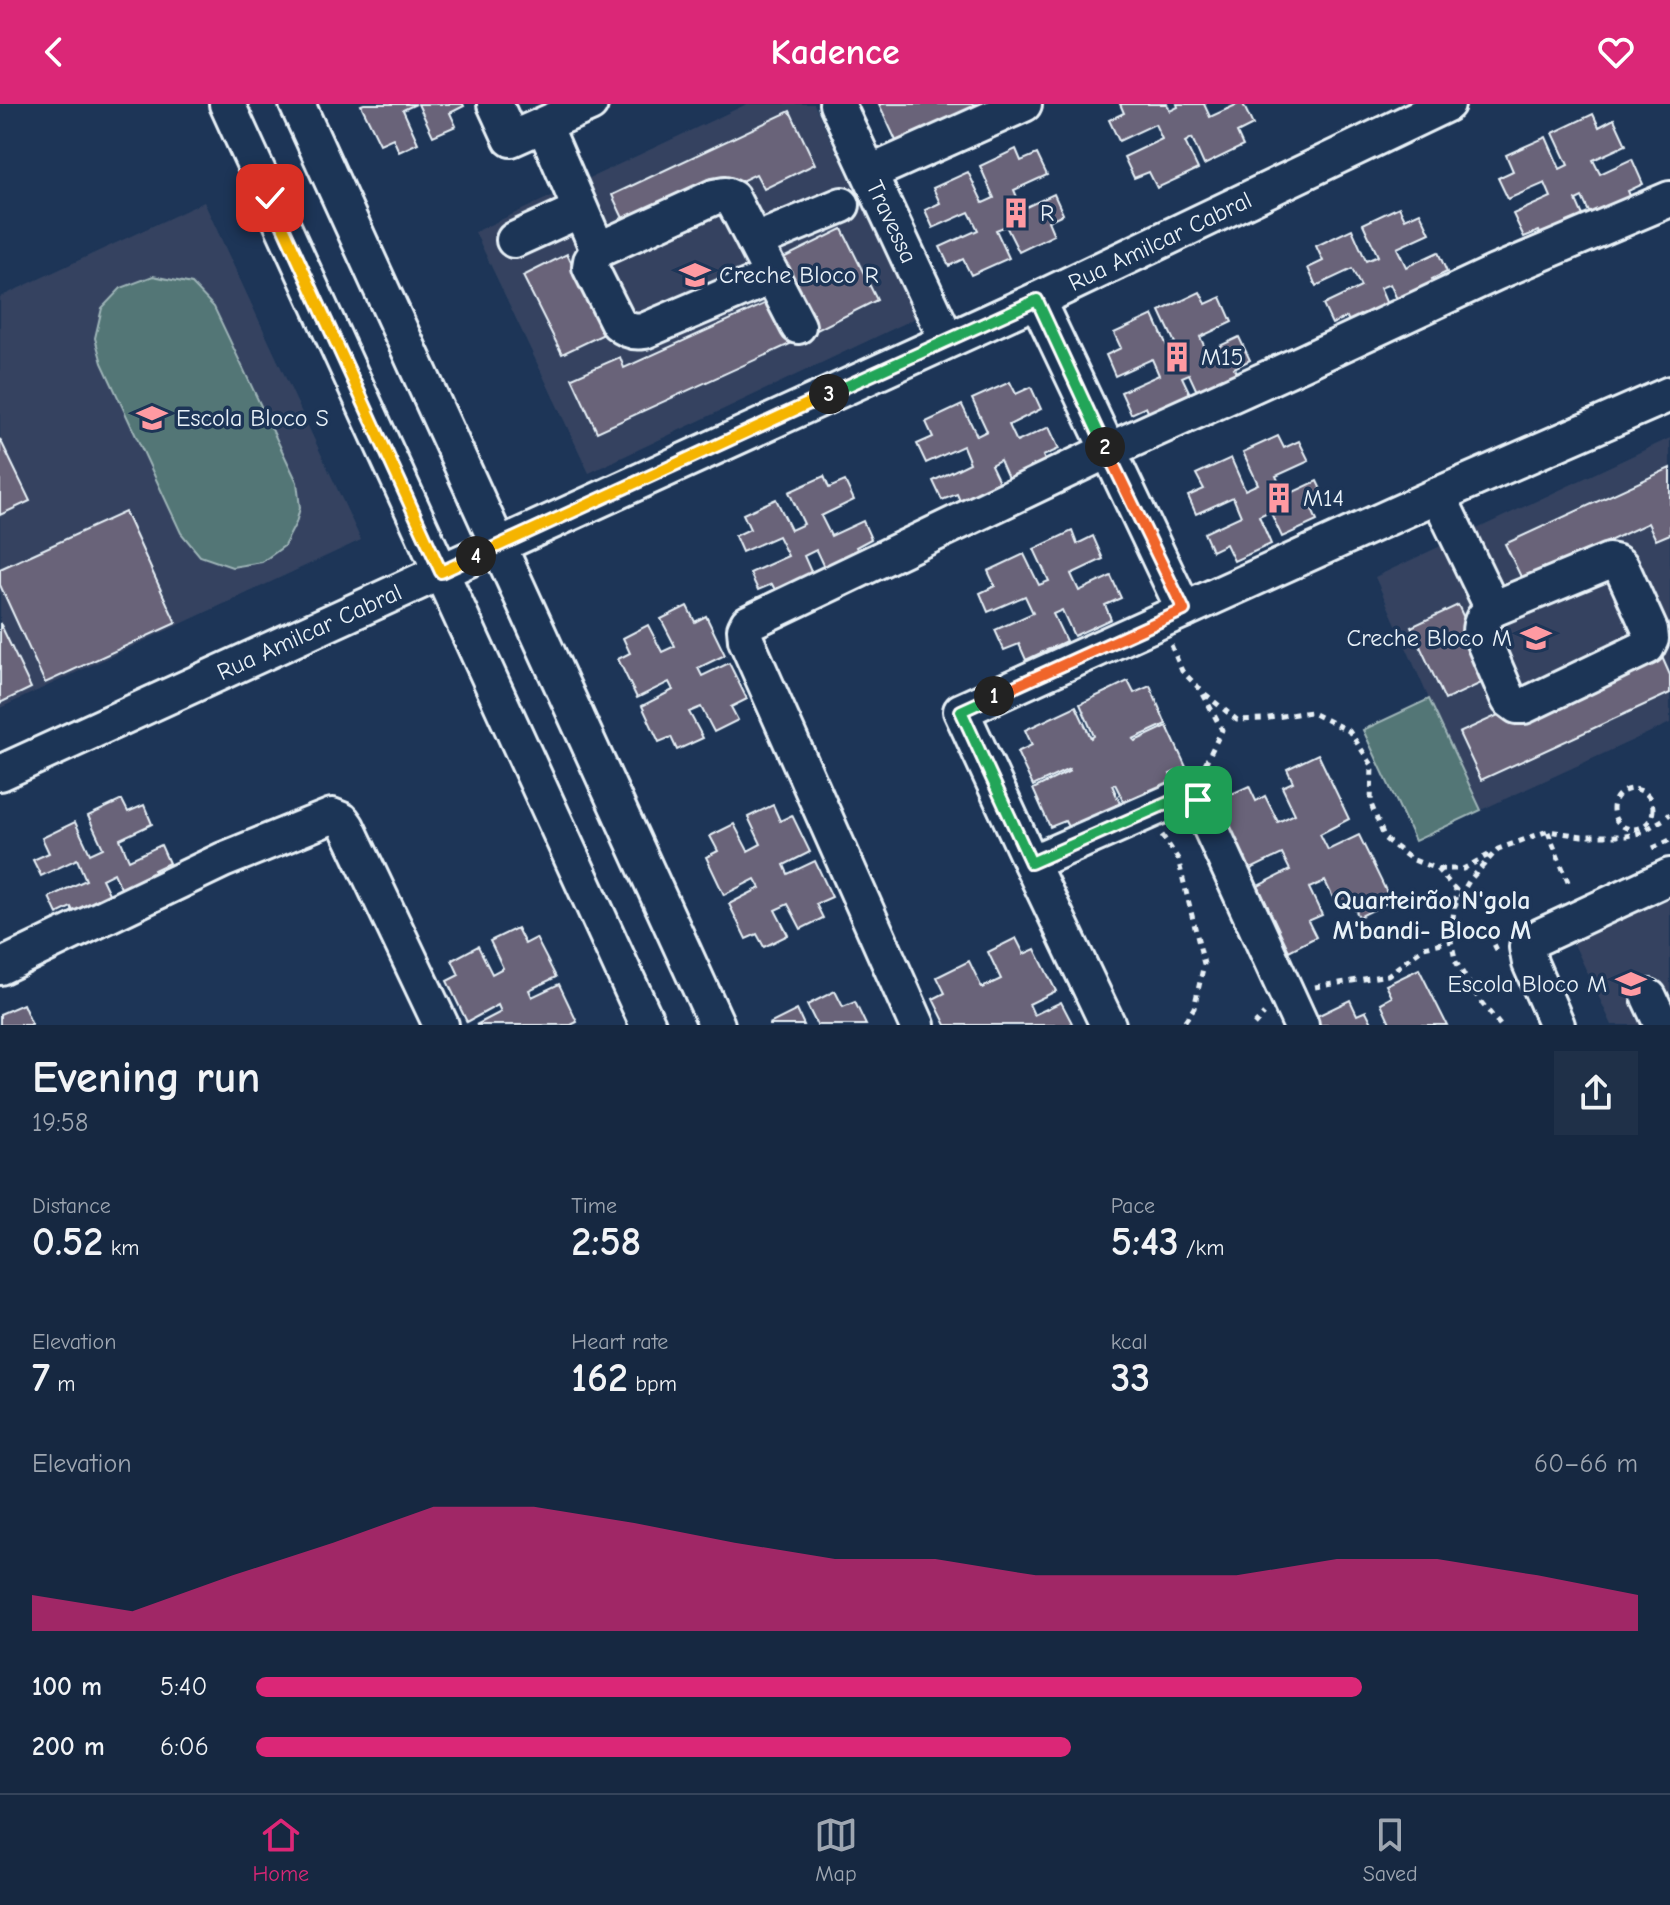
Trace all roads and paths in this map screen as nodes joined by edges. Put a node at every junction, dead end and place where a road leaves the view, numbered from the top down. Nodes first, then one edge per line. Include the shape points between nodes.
1 (227, 104) edge
2 (297, 104) edge
3 (495, 104) edge
4 (590, 104) edge
5 (837, 104) edge
6 (1024, 104) edge
7 (1447, 104) edge
8 (544, 125) junction
9 (870, 173) junction
10 (1670, 199) edge
11 (842, 205) dead end
12 (580, 210) junction
13 (514, 240) dead end
14 (755, 241) junction
15 (598, 250) junction
16 (773, 276) junction
17 (1037, 300) junction
18 (798, 326) dead end
19 (947, 340) junction
20 (1670, 394) edge
21 (1107, 451) junction
22 (1438, 495) junction
23 (498, 546) junction
24 (441, 572) junction
25 (1493, 609) junction
26 (1184, 610) junction
27 (1201, 690) dead end
28 (0, 773) edge
29 (1670, 814) edge
30 (1646, 824) joint
31 (1548, 831) junction
32 (1161, 833) dead end
33 (1498, 849) junction
34 (1031, 863) junction
35 (1437, 869) junction
36 (1670, 876) edge
37 (1570, 887) dead end
38 (1454, 907) junction
39 (1451, 941) junction
40 (0, 967) edge
41 (1313, 987) dead end
42 (441, 1025) edge
43 (648, 1025) edge
44 (717, 1025) edge
45 (917, 1025) edge
46 (1108, 1025) edge
47 (1182, 1025) edge
48 (1301, 1025) edge
49 (1500, 1025) edge
50 (1557, 1025) edge

1 - 24 street
2 - 23 street
3 - 8 street via 511,139
4 - 8 street
5 - 9 street, Travessa
6 - 9 street
7 - 17 street, Rua Amilcar Cabral
8 - 12 street
9 - 19 street, Travessa
10 - 21 street
11 - 14 street
12 - 13 street
12 - 15 street
14 - 15 street via 732,198 725,195
14 - 16 street
15 - 16 street via 590,267 618,323 636,332
16 - 18 street
17 - 19 street, Rua Amilcar Cabral
17 - 21 street
19 - 23 street, Rua Amilcar Cabral
20 - 22 street
21 - 26 street
21 - 45 street via 754,619 745,629
22 - 25 street
22 - 26 street
23 - 24 street, Rua Amilcar Cabral
23 - 44 street
24 - 28 street, Rua Amilcar Cabral
24 - 43 street
25 - 25 street via 1480,624 1480,633 1509,700 1517,706 1639,651 1651,639 1621,566 1609,561
26 - 34 street via 961,711
27 - 35 path via 1237,720 1310,712 1349,731 1372,765 1371,804 1385,839 1411,859
29 - 31 path via 1626,836
30 - 30 path via 1653,813 1648,794 1636,788 1618,794 1612,811 1617,823 1634,829
31 - 33 path
31 - 37 path
32 - 47 path via 1178,859 1204,964 1194,1008
33 - 35 path via 1463,869
33 - 38 path
34 - 46 street
34 - 48 street via 1193,793
35 - 38 path via 1456,890
36 - 50 street via 1527,947
38 - 39 path
39 - 41 path via 1424,947 1388,975
39 - 49 path via 1456,962
40 - 42 street via 223,860 332,816 347,827

